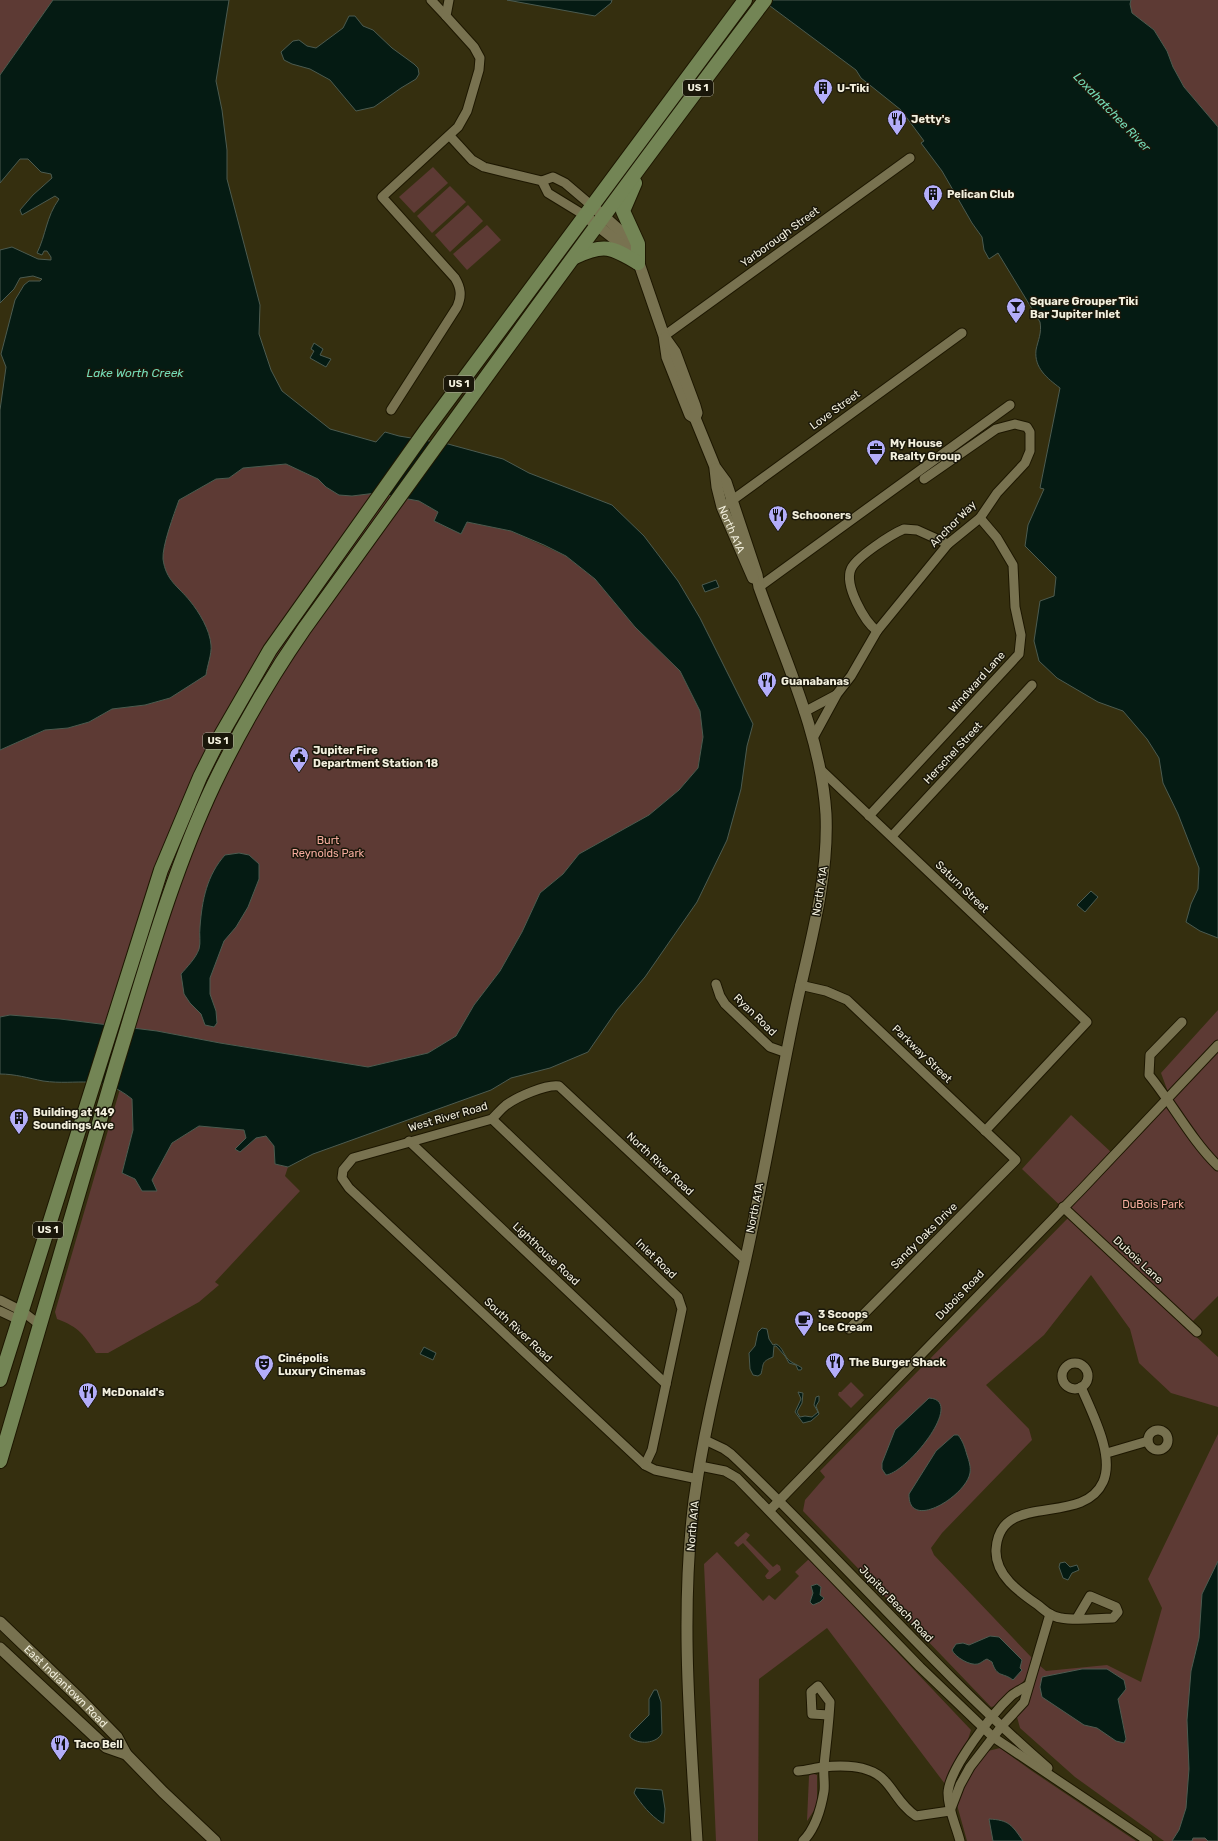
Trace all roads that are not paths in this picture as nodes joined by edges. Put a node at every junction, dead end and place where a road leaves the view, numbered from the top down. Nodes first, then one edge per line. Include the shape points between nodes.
1 (431, 0) edge
2 (449, 0) edge
3 (765, 0) edge
4 (742, 4) edge
5 (446, 16) junction
6 (450, 136) junction
7 (645, 158) junction
8 (910, 158) dead end
9 (542, 181) junction
10 (588, 211) junction
11 (600, 221) junction
12 (573, 258) junction
13 (638, 263) junction
14 (962, 333) dead end
15 (664, 336) junction
16 (1010, 405) dead end
17 (391, 410) dead end
18 (715, 467) junction
19 (924, 479) dead end
20 (732, 500) junction
21 (722, 507) junction
22 (980, 518) junction
23 (948, 544) junction
24 (759, 587) junction
25 (877, 631) junction
26 (1032, 686) dead end
27 (837, 694) junction
28 (804, 712) junction
29 (813, 738) junction
30 (820, 769) junction
31 (869, 816) junction
32 (892, 836) junction
33 (716, 984) dead end
34 (800, 985) junction
35 (1182, 1022) dead end
36 (1218, 1045) edge
37 (787, 1053) junction
38 (559, 1086) joint
39 (1168, 1098) junction
40 (492, 1119) junction
41 (985, 1131) junction
42 (408, 1141) junction
43 (1016, 1160) joint
44 (1218, 1166) edge
45 (343, 1170) joint
46 (1063, 1206) junction
47 (745, 1260) junction
48 (0, 1300) edge
49 (0, 1311) edge
50 (20, 1316) junction
51 (40, 1325) junction
52 (849, 1329) dead end
53 (1197, 1332) dead end
54 (0, 1380) edge
55 (666, 1384) junction
56 (1081, 1387) dead end
57 (705, 1440) junction
58 (1148, 1441) dead end
59 (1107, 1453) junction
60 (0, 1461) edge
61 (645, 1465) junction
62 (700, 1466) junction
63 (698, 1479) junction
64 (779, 1500) junction
65 (770, 1510) junction
66 (1050, 1614) junction
67 (1077, 1618) dead end
68 (0, 1622) edge
69 (0, 1648) edge
70 (1027, 1686) junction
71 (829, 1715) dead end
72 (991, 1718) junction
73 (1001, 1727) junction
74 (982, 1728) junction
75 (993, 1737) junction
76 (126, 1754) junction
77 (823, 1767) junction
78 (798, 1771) dead end
79 (1069, 1786) junction
80 (950, 1811) junction
81 (215, 1841) edge
82 (697, 1841) edge
83 (802, 1841) edge
84 (960, 1841) edge
85 (1148, 1841) edge

1 - 5 street
2 - 5 street
3 - 7 main road, US 1
4 - 10 main road, US 1
5 - 6 street via 474,47 480,58 465,117
6 - 9 street via 478,164
6 - 17 street via 382,197 459,283 461,296 457,307
7 - 11 main road, US 1
7 - 13 main road via 623,211 638,244
8 - 15 street, Yarborough Street
9 - 10 street via 548,192
9 - 10 street via 553,177 565,183
10 - 11 street, North A1A
10 - 50 main road, US 1 via 426,430 270,650 221,735 197,784 161,870
11 - 12 main road, US 1
11 - 13 street, North A1A
12 - 13 main road via 591,249 606,247
12 - 51 main road, US 1 via 282,661 235,743 208,798 177,875 133,1011
13 - 15 street, North A1A
14 - 20 street, Love Street
15 - 18 street, North A1A via 667,357 690,415 695,418
16 - 24 street
18 - 20 street, North A1A via 726,482
18 - 21 street, North A1A
19 - 22 street, Anchor Way via 996,429 1015,424 1027,427 1031,439 1028,457 992,499
20 - 21 street, Love Street
20 - 24 street, North A1A
21 - 24 street, North A1A via 750,576
22 - 23 street, Anchor Way
22 - 31 street, Windward Lane via 997,538 1013,565 1015,607 1020,635 1019,654
23 - 25 street, Anchor Way
23 - 25 street via 917,530 904,528 853,565 849,577 861,614
24 - 28 street, North A1A
25 - 27 street, Anchor Way
26 - 32 street, Herschel Street
27 - 28 street, Anchor Way
27 - 29 street, Anchor Way
28 - 29 street, North A1A
29 - 30 street, North A1A
30 - 31 street, Saturn Street
30 - 34 street, North A1A via 826,812 825,864 818,910
31 - 32 street, Saturn Street
32 - 41 street, Saturn Street via 1088,1022
33 - 37 street, Ryan Road via 726,1004 770,1047
34 - 37 street, North A1A
34 - 41 street, Parkway Street via 826,991 847,1000
35 - 39 street via 1150,1055 1149,1075
36 - 39 street, Dubois Road
37 - 47 street, North A1A
38 - 40 street, West River Road via 542,1088 506,1105
38 - 47 street, North River Road
39 - 44 street via 1198,1143
39 - 46 street, Dubois Road
40 - 42 street, West River Road
40 - 55 street, Inlet Road via 678,1298 682,1309
41 - 43 street, Parkway Street
42 - 45 street, West River Road via 353,1158
42 - 55 street, Lighthouse Road
43 - 52 street, Sandy Oaks Drive
45 - 61 street, South River Road via 342,1178 350,1188
46 - 53 street, Dubois Lane
46 - 64 street, Dubois Road
47 - 57 street, North A1A
48 - 50 street
49 - 50 street
50 - 51 street
50 - 54 main road, US 1
51 - 60 main road, US 1
55 - 61 street, Inlet Road via 652,1450
56 - 59 street
57 - 62 street, North A1A
57 - 64 street, Jupiter Beach Road via 724,1448
58 - 59 street
59 - 66 street via 1107,1472 1095,1495 1068,1507 1027,1512 1006,1524 999,1536 996,1551 1002,1572 1022,1594
61 - 63 street, South River Road via 654,1470
62 - 63 street, North A1A
62 - 65 street, Jupiter Beach Road via 731,1474
63 - 82 street, North A1A via 687,1603 688,1676
64 - 65 street, Dubois Road
64 - 72 street, Jupiter Beach Road
65 - 74 street, Jupiter Beach Road
66 - 67 street via 1061,1618
66 - 70 street
68 - 76 street, East Indiantown Road via 117,1737
69 - 76 street, East Indiantown Road via 106,1747
70 - 72 street via 1012,1695
70 - 73 street via 1024,1702
71 - 77 street
72 - 73 street, Jupiter Beach Road
72 - 74 street
73 - 75 street
73 - 79 street, Jupiter Beach Road
74 - 75 street, Jupiter Beach Road
74 - 80 street via 954,1774 948,1792
75 - 79 street, Jupiter Beach Road
75 - 80 street via 970,1767
76 - 81 street, East Indiantown Road
77 - 78 street
77 - 80 street via 860,1768 876,1773 906,1809 916,1816
77 - 83 street via 824,1790 818,1816 810,1834
79 - 85 street, Jupiter Beach Road
80 - 84 street

